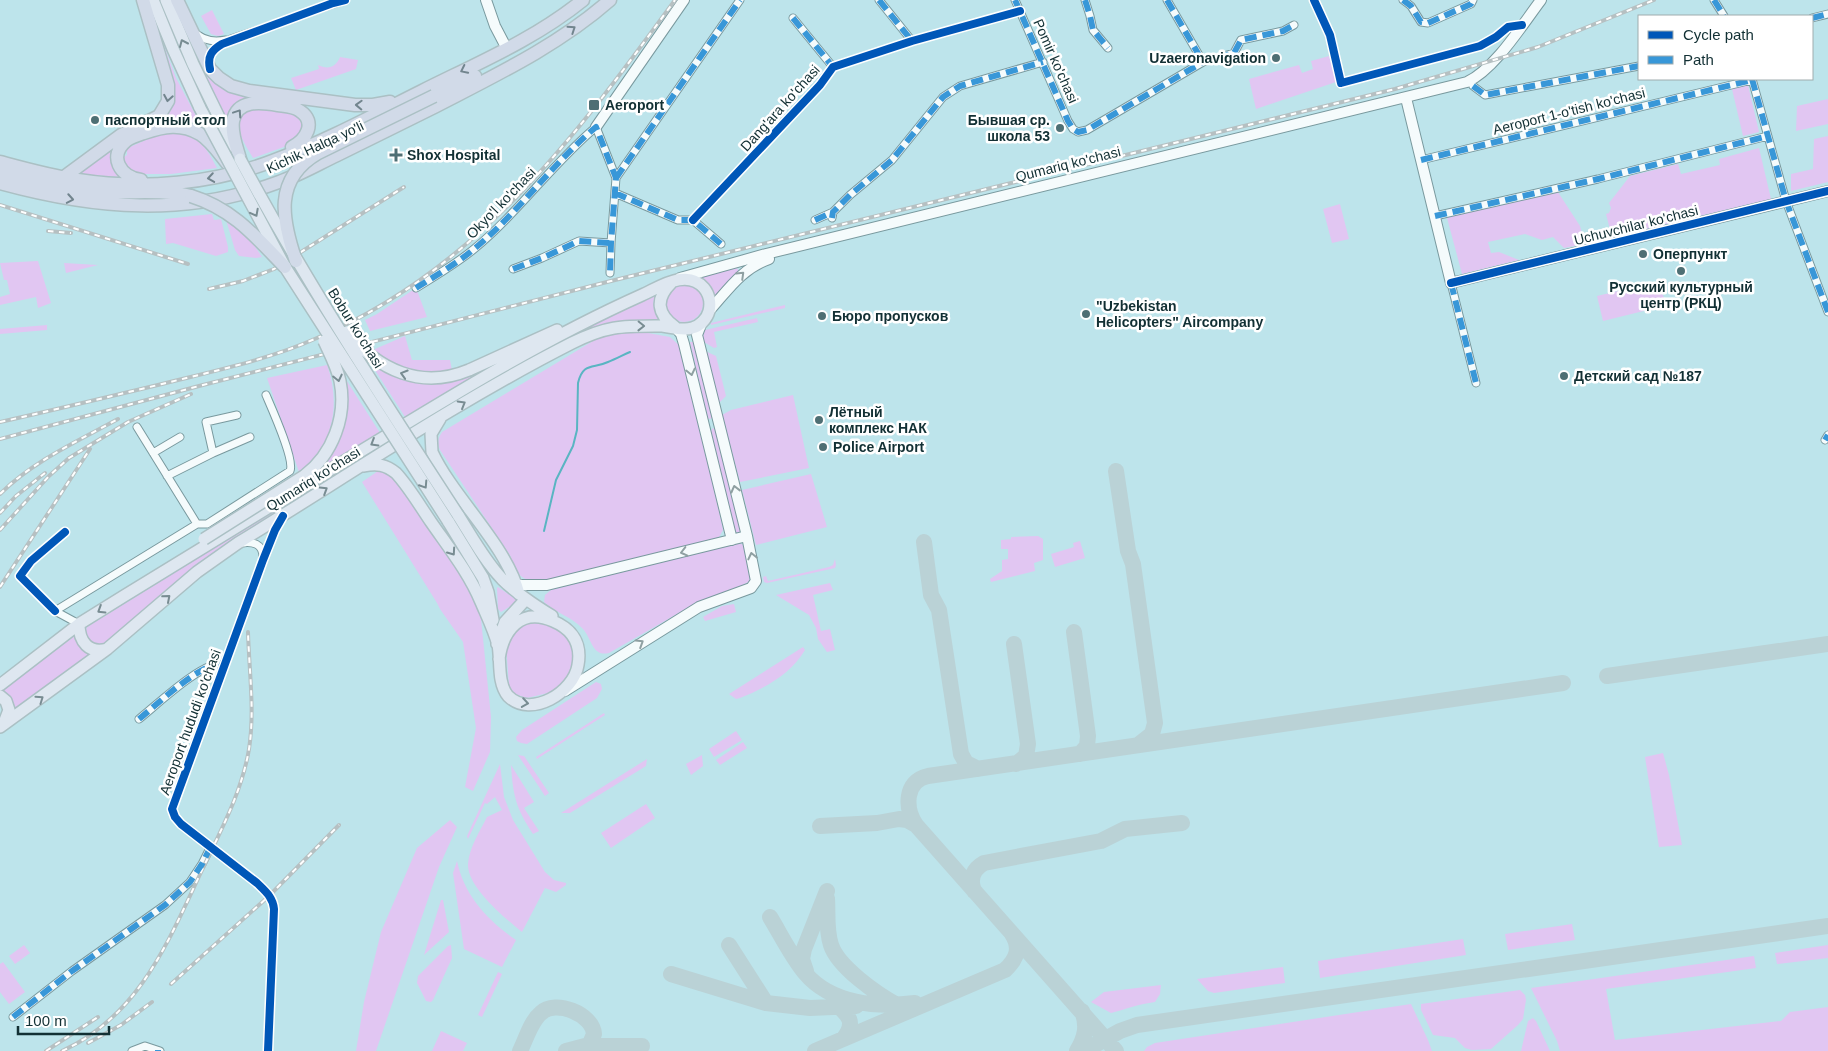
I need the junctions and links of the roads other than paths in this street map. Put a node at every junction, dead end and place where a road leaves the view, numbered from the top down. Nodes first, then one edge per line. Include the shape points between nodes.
1 (143, 0) edge
2 (153, 0) edge
3 (166, 0) edge
4 (177, 0) edge
5 (345, 0) edge
6 (486, 0) edge
7 (583, 0) edge
8 (610, 0) edge
9 (684, 0) edge
10 (740, 0) edge
11 (879, 0) edge
12 (1015, 0) edge
13 (1084, 0) edge
14 (1167, 0) edge
15 (1314, 0) edge
16 (1403, 0) edge
17 (1473, 0) edge
18 (1541, 0) edge
19 (1548, 0) edge
20 (1714, 0) edge
21 (1020, 11) junction
22 (1828, 14) edge
23 (1723, 15) edge
24 (793, 18) dead end
25 (1813, 18) edge
26 (1294, 25) dead end
27 (1522, 25) junction
28 (191, 29) junction
29 (231, 40) junction
30 (912, 41) junction
31 (1108, 48) dead end
32 (512, 57) junction
33 (1043, 62) junction
34 (1203, 62) junction
35 (1638, 66) edge
36 (833, 67) junction
37 (210, 69) junction
38 (1748, 80) edge
39 (1752, 80) edge
40 (1470, 84) junction
41 (407, 98) junction
42 (1407, 100) junction
43 (596, 127) junction
44 (1768, 136) junction
45 (1421, 160) junction
46 (0, 162) edge
47 (237, 165) junction
48 (0, 174) edge
49 (64, 178) junction
50 (616, 178) junction
51 (178, 182) junction
52 (0, 183) edge
53 (1828, 191) edge
54 (615, 193) junction
55 (1786, 202) junction
56 (1434, 216) junction
57 (693, 220) junction
58 (815, 220) dead end
59 (611, 243) junction
60 (722, 244) dead end
61 (296, 260) junction
62 (285, 267) junction
63 (513, 269) dead end
64 (610, 274) dead end
65 (676, 279) junction
66 (1451, 283) junction
67 (416, 288) dead end
68 (317, 295) junction
69 (305, 301) junction
70 (621, 304) junction
71 (709, 311) junction
72 (1828, 312) edge
73 (702, 322) junction
74 (675, 327) junction
75 (1476, 382) dead end
76 (266, 395) dead end
77 (444, 414) junction
78 (237, 415) dead end
79 (718, 421) junction
80 (704, 425) junction
81 (137, 427) dead end
82 (180, 437) dead end
83 (250, 438) dead end
84 (153, 453) junction
85 (214, 453) junction
86 (434, 458) junction
87 (359, 468) junction
88 (167, 476) junction
89 (402, 479) junction
90 (283, 516) junction
91 (453, 518) junction
92 (197, 524) junction
93 (65, 532) dead end
94 (747, 536) junction
95 (732, 540) junction
96 (238, 544) junction
97 (263, 560) junction
98 (547, 585) junction
99 (517, 591) junction
100 (124, 596) junction
101 (59, 613) junction
102 (79, 624) junction
103 (572, 633) junction
104 (498, 644) junction
105 (107, 649) junction
106 (500, 660) junction
107 (226, 662) junction
108 (0, 684) edge
109 (558, 695) junction
110 (0, 696) edge
111 (139, 719) dead end
112 (1, 726) edge
113 (210, 848) junction
114 (13, 1017) dead end
115 (132, 1051) edge
116 (159, 1051) edge
117 (268, 1051) edge

1 -> 49 highway via 168,85 167,104 156,118 125,133
2 - 47 main road, Bobur ko'chasi, bridge via 200,108
47 -> 3 main road, Bobur ko'chasi
4 - 28 highway
5 - 29 street
6 - 32 main road via 495,26
7 - 32 highway, Kichik Halqa yo'li via 544,28
32 -> 8 highway, Kichik Halqa yo'li via 543,48
9 - 43 main road
10 - 50 street
11 - 30 street
12 - 21 street, Pomir ko'chasi
13 - 31 street via 1093,30
14 - 34 street
15 - 27 street via 1330,35 1342,83 1473,48 1488,42 1508,27
16 - 17 street via 1421,22 1428,23 1471,4
18 - 27 main road
19 - 40 main road via 1491,73 1481,82
20 - 23 street
21 - 30 street, Dang'ara ko'chasi
21 - 33 street, Pomir ko'chasi
22 - 25 street
24 - 36 street
26 - 34 street via 1283,31 1241,40 1234,53
27 - 40 main road
28 - 29 street via 210,41
28 - 37 highway
29 - 37 street via 210,54
30 - 36 street, Dang'ara ko'chasi
32 -> 41 highway, Kichik Halqa yo'li
52 -> 32 highway, Kichik Halqa yo'li via 67,199 121,206 176,205 230,196 292,177
32 - 61 highway, bridge via 318,153 300,167 288,186 284,207 288,236
33 - 34 street, Pomir ko'chasi via 1068,121 1075,131 1084,132
33 - 58 street via 960,86 943,97 892,160 850,195 832,215
35 - 40 street, Aeroport 1-o'tish ko'chasi via 1485,95
36 - 57 street, Dang'ara ko'chasi via 820,85
41 -> 37 highway via 360,106 249,92 228,84
38 - 45 street, Aeroport 1-o'tish ko'chasi
39 - 44 street
40 - 42 main road, Qumariq ko'chasi
41 - 47 highway, Kichik Halqa yo'li via 284,156
42 - 45 main road
42 - 65 main road, Qumariq ko'chasi via 766,254
71 -> 42 main road, Qumariq ko'chasi via 742,273 768,259
43 - 50 street
43 - 67 street, Okyo'l ko'chasi via 473,250
44 - 55 street
44 - 56 street
45 - 56 main road
46 - 49 highway, Kichik Halqa yo'li
47 -> 47 highway via 234,117 243,106 259,102 294,108 307,118 308,133 300,142
47 -> 51 highway, Kichik Halqa yo'li via 214,177
47 - 51 highway via 204,136 180,126 159,128 131,138 120,148 118,161 126,175 138,180
47 - 61 main road, Bobur ko'chasi, bridge
47 -> 62 main road, Bobur ko'chasi, bridge
48 - 62 highway, bridge via 80,189 170,192 198,198 220,207 238,220
49 - 51 highway, Kichik Halqa yo'li via 130,184
50 - 54 street
53 - 55 main road, Uchuvchilar ko'chasi
54 - 57 street via 678,220
54 - 59 street
55 - 66 main road, Uchuvchilar ko'chasi
55 - 72 street
56 - 66 main road
57 - 60 street
59 - 63 street via 579,241
59 - 64 street
61 - 68 main road, Bobur ko'chasi, bridge
62 - 69 main road, Bobur ko'chasi, bridge
65 - 70 main road, Qumariq ko'chasi
65 - 71 main road via 689,279 702,285 709,298
65 - 74 main road via 660,301 663,315
66 - 75 street
70 -> 68 main road, bridge via 568,324 465,372 443,378 422,378 393,370 371,356 349,335
68 - 91 main road, Bobur ko'chasi, bridge
69 -> 91 main road, Bobur ko'chasi, bridge
69 -> 100 main road, bridge via 340,381 341,411 334,437 320,460 304,476 204,539
70 -> 100 main road, Qumariq ko'chasi via 431,408
71 - 73 main road, Qumariq ko'chasi
73 - 74 main road, Qumariq ko'chasi via 691,328
73 - 79 main road via 697,335
77 -> 74 main road, Qumariq ko'chasi via 525,367 597,331 620,326
74 -> 80 main road via 684,344
76 - 92 street via 284,439 291,469 214,520
77 - 86 main road via 432,434 430,446
77 - 87 main road, Qumariq ko'chasi
78 - 85 street via 206,422
79 - 80 main road
94 -> 79 main road
80 - 95 main road
81 - 84 street
82 - 84 street
83 - 85 street
84 - 88 street
85 - 88 street
86 - 89 main road via 423,455 412,458 401,471
86 - 99 main road via 500,555
87 - 89 main road via 382,465
90 -> 87 main road, Qumariq ko'chasi
88 - 92 street
89 -> 104 main road via 467,574
90 - 96 main road, Qumariq ko'chasi
90 - 97 street, Aeroport hududi ko'chasi
91 - 99 main road, Bobur ko'chasi via 489,563
91 - 104 main road, Bobur ko'chasi via 485,583
92 - 101 street via 67,604
93 - 101 street via 31,561 20,576
94 - 95 main road
109 -> 94 main road via 699,607 753,587 757,578
95 -> 98 main road
96 - 97 street via 252,542 259,545
105 -> 96 main road, Qumariq ko'chasi via 197,572
97 - 107 street, Aeroport hududi ko'chasi
98 - 99 main road
98 - 99 main road
99 - 103 main road, Bobur ko'chasi
99 - 104 main road via 500,631
100 -> 102 main road, Qumariq ko'chasi
101 - 102 street
102 - 105 main road via 82,640 88,648 97,651
102 - 108 main road, Qumariq ko'chasi
103 - 106 main road via 545,618 524,618 506,637
103 - 109 main road via 578,648 578,669 570,684
104 - 106 main road
112 -> 105 main road, Qumariq ko'chasi
106 -> 109 main road via 503,687 513,700 534,704
107 - 111 street via 202,669
107 - 113 street, Aeroport hududi ko'chasi via 172,809 177,819
110 - 112 main road via 9,710
113 - 114 street via 190,882 165,905
113 - 117 street, Aeroport hududi ko'chasi via 257,883 273,901
115 - 116 street via 145,1046

